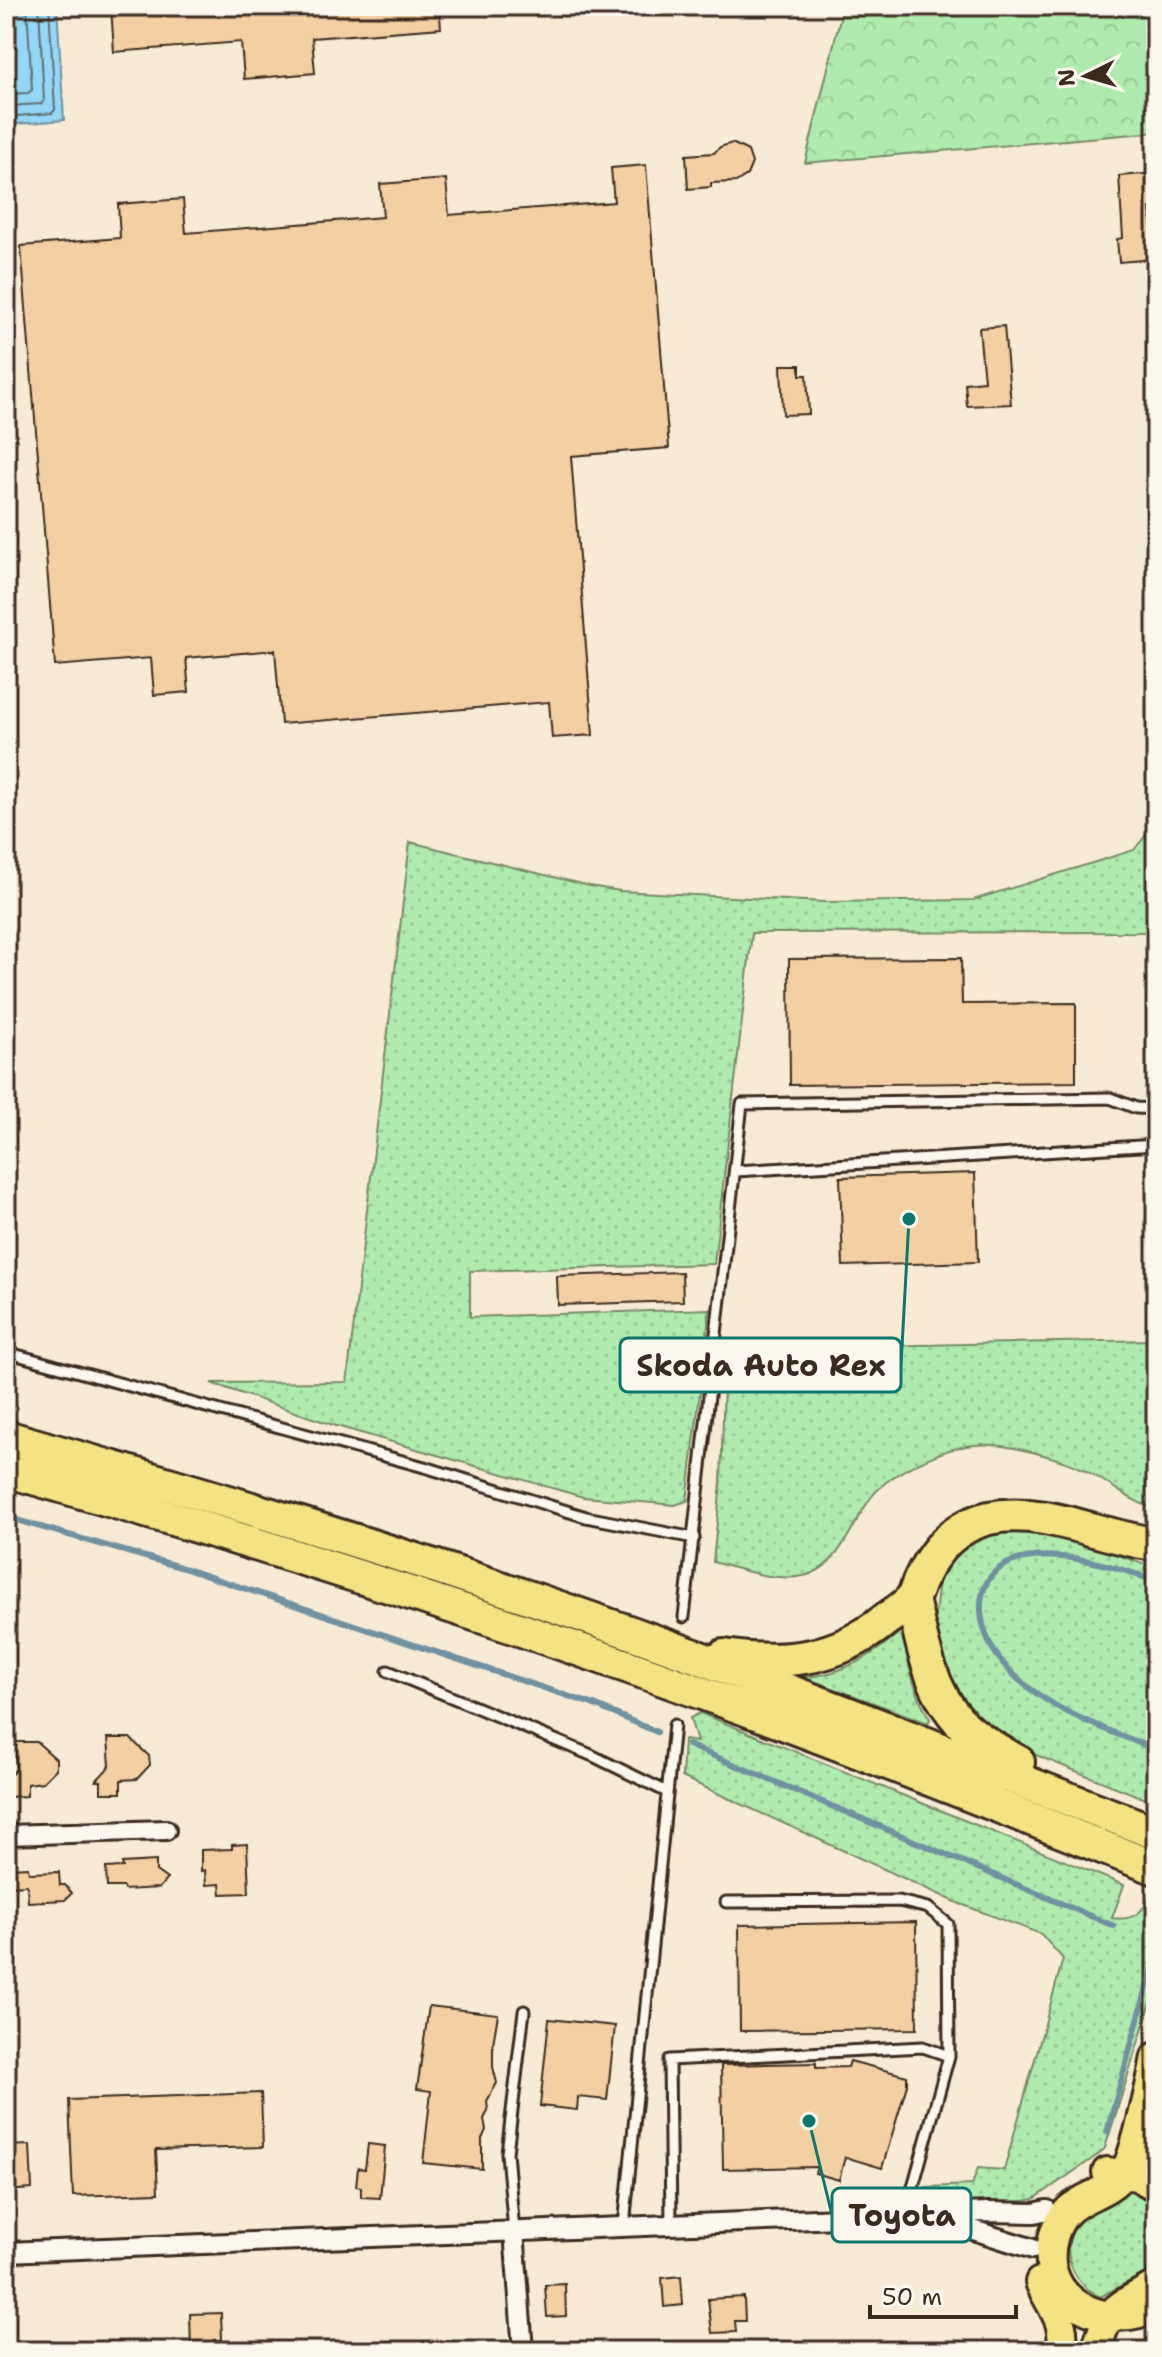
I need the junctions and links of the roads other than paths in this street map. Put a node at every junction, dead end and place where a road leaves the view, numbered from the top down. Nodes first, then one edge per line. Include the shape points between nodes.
1 (1156, 1109) edge
2 (1156, 1145) edge
3 (736, 1171) junction
4 (6, 1352) edge
5 (6, 1437) edge
6 (6, 1470) edge
7 (694, 1538) junction
8 (1149, 1547) edge
9 (912, 1599) junction
10 (684, 1617) dead end
11 (674, 1648) junction
12 (388, 1671) dead end
13 (674, 1725) dead end
14 (667, 1792) junction
15 (1089, 1806) junction
16 (166, 1830) dead end
17 (1151, 1831) edge
18 (6, 1835) edge
19 (1145, 1864) edge
20 (726, 1902) dead end
21 (524, 2011) dead end
22 (1156, 2034) edge
23 (949, 2056) junction
24 (1156, 2057) edge
25 (1156, 2136) edge
26 (1114, 2172) junction
27 (1154, 2184) edge
28 (1047, 2210) junction
29 (905, 2216) junction
30 (928, 2216) junction
31 (671, 2224) junction
32 (624, 2226) junction
33 (514, 2231) junction
34 (6, 2252) edge
35 (1042, 2254) junction
36 (1156, 2285) edge
37 (1156, 2306) edge
38 (1081, 2307) junction
39 (1119, 2317) junction
40 (523, 2351) edge
41 (1061, 2351) edge
42 (1075, 2351) edge
43 (1096, 2351) edge
44 (1110, 2351) edge

1 - 3 lane via 1110,1098 742,1104
2 - 3 lane
3 - 7 lane
4 - 7 lane via 586,1517
5 - 11 highway via 321,1531
6 - 19 highway via 315,1561 550,1640 966,1792
7 - 10 lane
8 - 9 highway via 1044,1518 987,1518 960,1529 937,1549
9 - 11 highway via 860,1639 818,1655 752,1660
9 - 15 highway via 932,1678 952,1711 974,1735
11 - 15 highway
12 - 14 lane
13 - 14 lane
14 - 32 lane
15 - 17 highway
16 - 18 street
20 - 23 lane via 899,1901 928,1908 948,1924
21 - 33 lane via 507,2153
22 - 26 main road
23 - 29 lane
23 - 31 lane via 923,2047 669,2060
24 - 26 main road via 1137,2133
25 - 27 main road via 1151,2159
26 - 27 main road
26 - 28 main road via 1074,2183
26 - 35 main road via 1117,2180 1070,2208
28 - 30 street
28 - 35 main road via 1037,2230
29 - 30 street
29 - 31 street
30 - 35 street
31 - 32 street
32 - 33 street
33 - 34 street
33 - 40 street
35 - 38 main road via 1060,2286
35 - 41 main road via 1034,2266 1062,2324
36 - 39 main road via 1122,2303
37 - 39 main road
38 - 39 main road
38 - 42 main road
39 - 43 main road
39 - 44 main road

